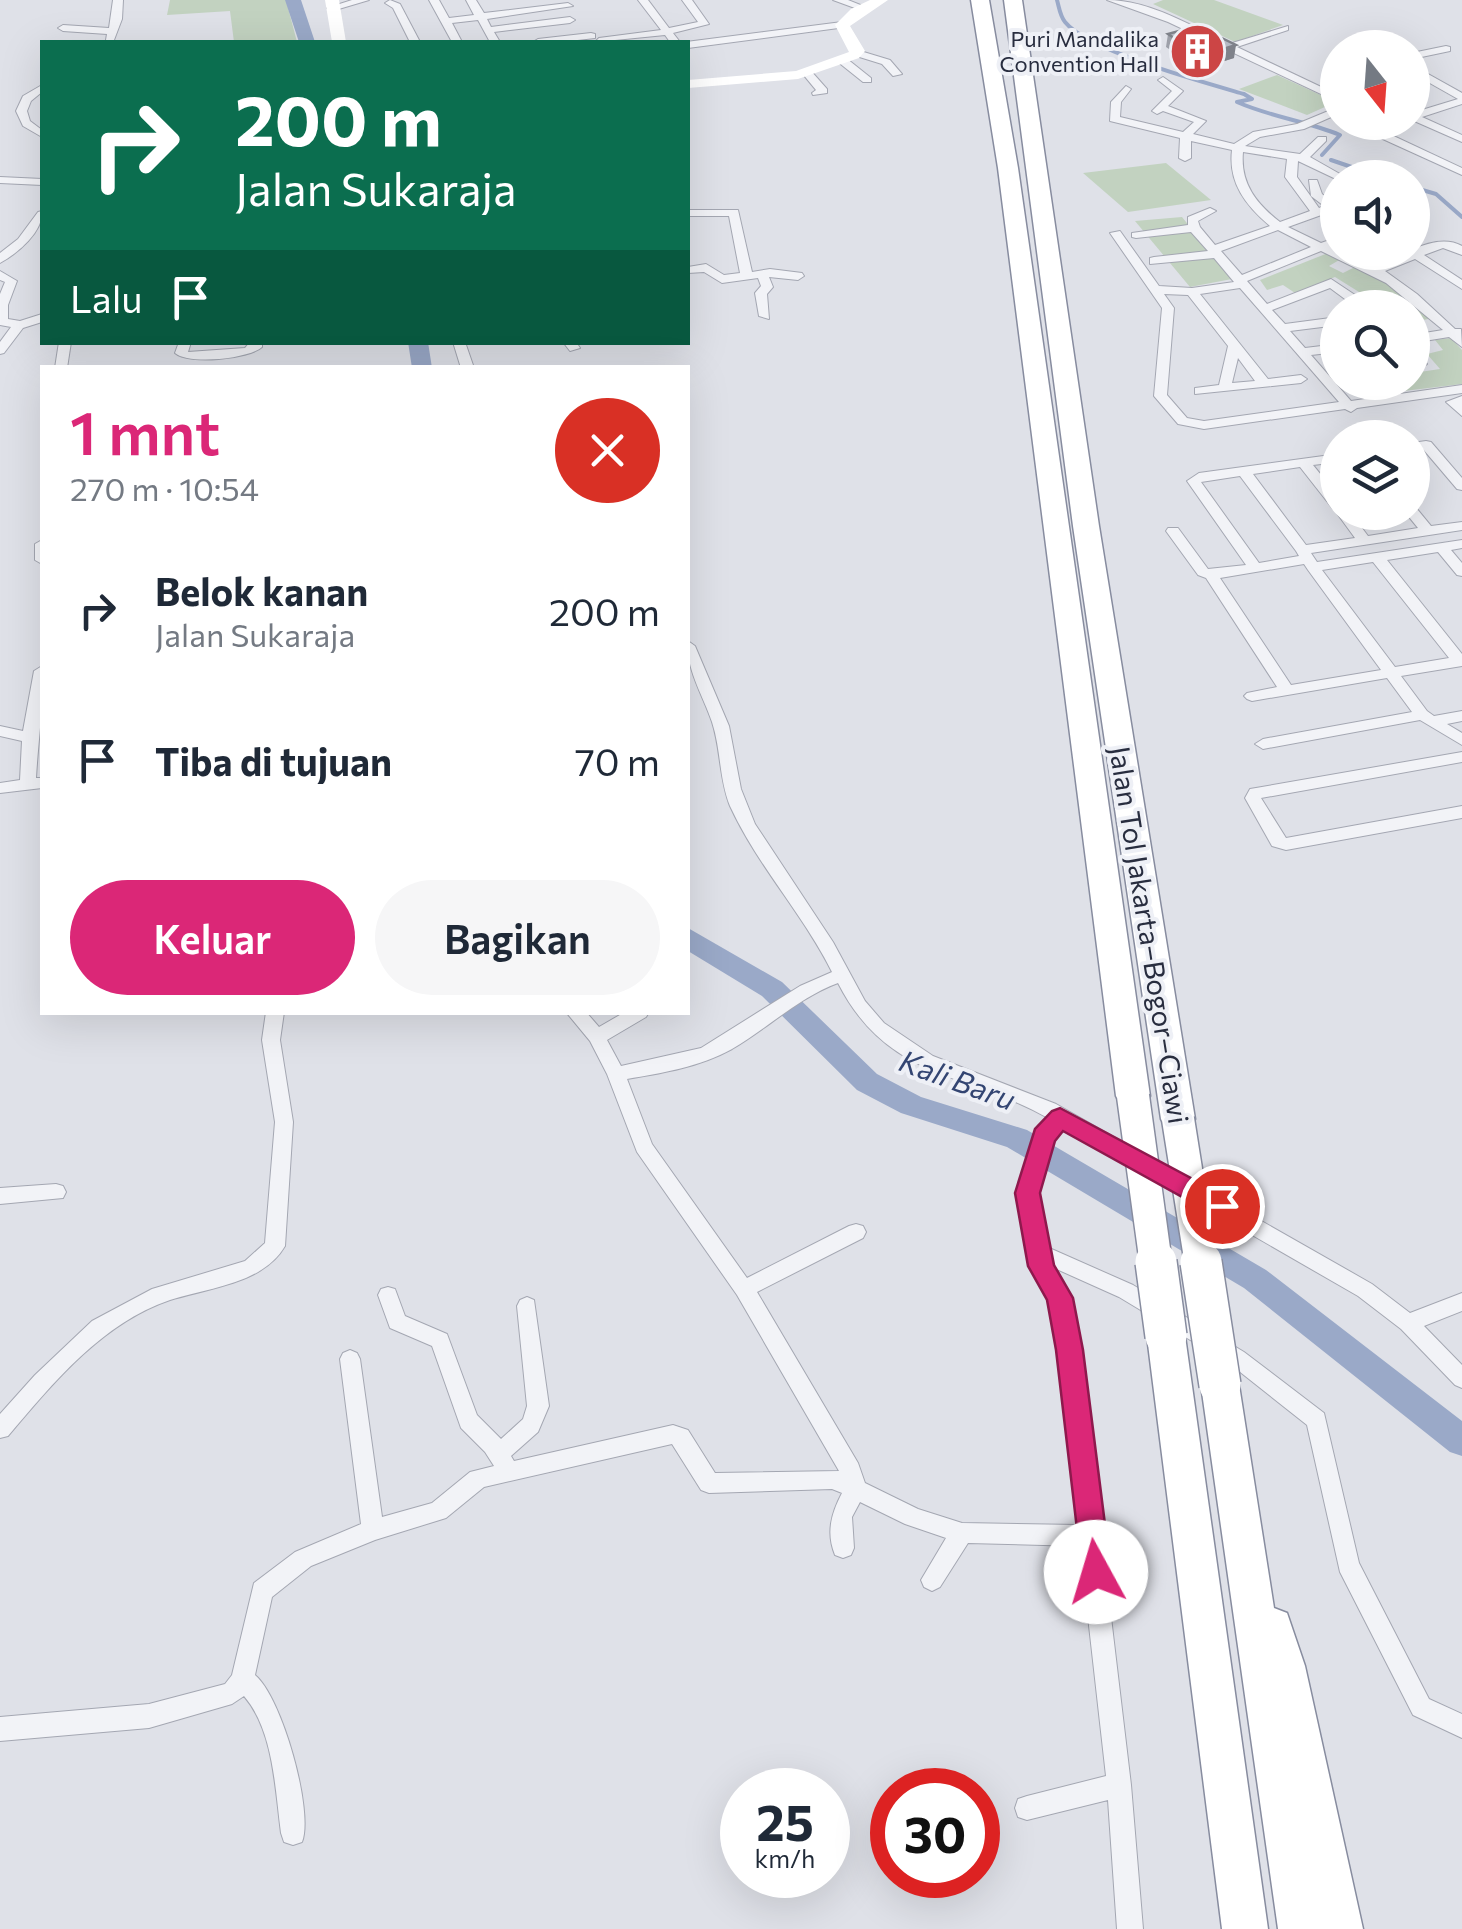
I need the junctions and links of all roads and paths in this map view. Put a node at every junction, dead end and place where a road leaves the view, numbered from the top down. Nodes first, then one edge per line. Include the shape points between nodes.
1 (118, 0) edge
2 (364, 0) edge
3 (434, 0) edge
4 (482, 0) edge
5 (643, 0) edge
6 (687, 0) edge
7 (838, 0) edge
8 (881, 0) edge
9 (980, 0) edge
10 (1013, 0) edge
11 (1112, 0) edge
12 (471, 1) edge
13 (390, 3) dead end
14 (332, 4) edge
15 (568, 6) dead end
16 (863, 8) junction
17 (480, 16) junction
18 (570, 20) dead end
19 (446, 21) junction
20 (842, 25) junction
21 (64, 28) dead end
22 (1284, 28) dead end
23 (487, 30) junction
24 (670, 35) edge
25 (111, 37) edge
26 (595, 38) edge
27 (339, 40) edge
28 (413, 40) edge
29 (456, 40) edge
30 (493, 40) edge
31 (566, 40) edge
32 (690, 45) edge
33 (1226, 48) junction
34 (1446, 48) dead end
35 (1430, 52) edge
36 (857, 53) junction
37 (842, 60) junction
38 (807, 74) junction
39 (897, 74) dead end
40 (867, 80) dead end
41 (1163, 80) dead end
42 (1430, 80) edge
43 (690, 84) edge
44 (40, 89) edge
45 (1126, 89) dead end
46 (1320, 91) edge
47 (817, 94) dead end
48 (40, 98) edge
49 (1462, 99) edge
50 (23, 100) junction
51 (1160, 107) junction
52 (1430, 110) edge
53 (1320, 119) edge
54 (1430, 124) edge
55 (1142, 126) junction
56 (40, 133) edge
57 (1186, 135) junction
58 (1462, 139) edge
59 (1321, 140) edge
60 (1395, 140) edge
61 (1236, 148) junction
62 (1298, 156) junction
63 (1185, 158) dead end
64 (1458, 166) edge
65 (1320, 167) edge
66 (0, 180) edge
67 (40, 182) edge
68 (1312, 182) dead end
69 (1320, 198) edge
70 (690, 209) edge
71 (1320, 210) edge
72 (1314, 211) junction
73 (1210, 212) dead end
74 (40, 217) edge
75 (1280, 225) junction
76 (1194, 228) junction
77 (1116, 233) dead end
78 (1136, 235) dead end
79 (26, 236) junction
80 (40, 236) edge
81 (1320, 246) edge
82 (1320, 248) edge
83 (1430, 249) edge
84 (1462, 250) edge
85 (1215, 252) junction
86 (0, 259) edge
87 (1154, 262) dead end
88 (1430, 264) edge
89 (690, 270) edge
90 (1376, 271) edge
91 (762, 274) junction
92 (0, 275) edge
93 (747, 276) junction
94 (798, 276) dead end
95 (1242, 282) junction
96 (1462, 285) edge
97 (1158, 290) junction
98 (1343, 290) edge
99 (1192, 292) junction
100 (1265, 309) junction
101 (764, 316) dead end
102 (40, 319) edge
103 (1320, 323) edge
104 (20, 325) junction
105 (1284, 328) junction
106 (1459, 336) edge
107 (1430, 337) edge
108 (184, 345) edge
109 (256, 345) edge
110 (1234, 346) junction
111 (0, 350) edge
112 (1320, 350) edge
113 (1304, 352) junction
114 (1320, 368) edge
115 (1301, 378) dead end
116 (1264, 383) junction
117 (1225, 388) junction
118 (1462, 388) edge
119 (1200, 391) dead end
120 (1346, 400) edge
121 (1459, 405) edge
122 (1352, 409) junction
123 (1187, 437) dead end
124 (1430, 456) edge
125 (1320, 461) edge
126 (1304, 463) junction
127 (1244, 472) junction
128 (1320, 483) edge
129 (1462, 486) edge
130 (1054, 526) junction
131 (1086, 526) junction
132 (1462, 526) edge
133 (1356, 530) edge
134 (1173, 531) dead end
135 (1427, 531) joint
136 (1364, 540) junction
137 (1462, 544) edge
138 (1442, 548) junction
139 (1377, 557) junction
140 (1308, 559) junction
141 (1256, 568) junction
142 (1462, 572) edge
143 (1211, 575) junction
144 (690, 651) edge
145 (1461, 662) edge
146 (1390, 673) junction
147 (40, 682) edge
148 (1286, 690) junction
149 (1252, 696) dead end
150 (1462, 716) edge
151 (1427, 718) junction
152 (0, 731) edge
153 (30, 738) junction
154 (1462, 740) edge
155 (1264, 744) dead end
156 (1462, 757) edge
157 (35, 784) edge
158 (0, 788) edge
159 (1462, 812) edge
160 (842, 976) junction
161 (275, 1015) edge
162 (578, 1015) edge
163 (635, 1015) edge
164 (597, 1038) junction
165 (616, 1074) junction
166 (1060, 1117) junction
167 (56, 1192) dead end
168 (0, 1196) edge
169 (856, 1232) dead end
170 (1040, 1253) junction
171 (744, 1289) junction
172 (388, 1295) dead end
173 (1462, 1302) edge
174 (527, 1306) dead end
175 (1408, 1324) junction
176 (350, 1359) dead end
177 (1462, 1379) edge
178 (0, 1429) edge
179 (503, 1462) junction
180 (856, 1488) junction
181 (1240, 1527) junction
182 (373, 1530) junction
183 (962, 1534) junction
184 (1092, 1536) junction
185 (843, 1548) dead end
186 (932, 1580) dead end
187 (242, 1680) junction
188 (1462, 1726) edge
189 (0, 1729) edge
190 (1119, 1786) junction
191 (1027, 1808) dead end
192 (293, 1833) dead end
193 (1130, 1929) edge
194 (1245, 1929) edge
195 (1302, 1929) edge
196 (1340, 1929) edge

1 - 25 street
2 - 14 street
3 - 19 street
4 - 12 street
5 - 24 street
6 - 24 street via 704,24
7 - 16 street
8 - 16 street
9 - 130 highway, Jalan Tol Jakarta–Bogor–Ciawi
10 - 131 highway, Jalan Tol Jakarta–Bogor–Ciawi
11 - 33 street
12 - 17 street
13 - 28 street
14 - 27 street
15 - 17 street
16 - 20 street
17 - 19 street
17 - 23 street
18 - 23 street
19 - 29 street
20 - 32 street
20 - 36 street
21 - 25 street
22 - 33 street
23 - 30 street
24 - 26 street
26 - 31 street
33 - 46 street
34 - 35 street
36 - 37 street
36 - 39 street via 886,62
37 - 38 street
37 - 40 street
38 - 43 street
38 - 47 street via 823,90
41 - 51 street via 1178,90
42 - 49 street
44 - 50 street
45 - 55 street via 1112,117
48 - 50 street
49 - 52 street
50 - 56 street via 23,121
51 - 55 street
51 - 57 street via 1200,119
53 - 61 street via 1257,134
54 - 58 street
55 - 57 street
57 - 61 street
57 - 63 street
59 - 62 street
60 - 64 street
61 - 62 street
61 - 75 street via 1248,200
62 - 65 street
62 - 72 street via 1291,177
66 - 67 street
68 - 69 street
70 - 93 street via 734,212
71 - 72 street
72 - 75 street
73 - 76 street via 1192,218
74 - 79 street
75 - 81 street
75 - 85 street
76 - 78 street
76 - 85 street
77 - 97 street
79 - 80 street
79 - 86 street
82 - 95 street
83 - 84 street via 1446,243
85 - 87 street
85 - 95 street
88 - 96 street
89 - 93 street via 706,268 722,279
90 - 106 street
91 - 93 street
91 - 94 street
91 - 101 street via 768,287 761,293
92 - 104 street via 10,281 1,320
95 - 99 street
95 - 100 street
97 - 99 street
97 - 122 street via 1169,317 1160,396 1182,421 1204,425
98 - 100 street via 1331,283
99 - 110 street
100 - 105 street
102 - 104 street
103 - 105 street
104 - 111 street
105 - 113 street
106 - 107 street
108 - 109 street via 186,356 248,352
110 - 116 street
110 - 117 street
112 - 113 street
113 - 114 street
115 - 116 street
116 - 117 street
117 - 119 street
118 - 122 street
120 - 122 street
121 - 122 street
122 - 123 street
124 - 129 street
125 - 126 street
126 - 127 street
126 - 128 street
127 - 140 street
127 - 141 street via 1194,481
130 - 131 highway
130 - 194 highway, Jalan Tol Jakarta–Bogor–Ciawi, bridge
131 - 181 highway, Jalan Tol Jakarta–Bogor–Ciawi, bridge
132 - 135 street
133 - 136 street
134 - 143 street
135 - 136 street
136 - 140 street
137 - 138 street
138 - 139 street
138 - 142 street
139 - 140 street
139 - 145 street
140 - 141 street
140 - 146 street
141 - 143 street
143 - 148 street
144 - 160 street via 724,736 736,801
145 - 146 street
146 - 148 street
146 - 151 street
147 - 153 street
148 - 149 street
150 - 151 street
151 - 154 street
151 - 155 street
152 - 153 street
153 - 157 street
156 - 159 street via 1253,798 1278,842 1286,844
157 - 158 street
160 - 165 street via 798,993 706,1054
160 - 166 street via 874,1024 910,1052
161 - 178 street via 271,1040 284,1122 275,1246 252,1267 158,1295 100,1328
162 - 164 street
163 - 164 street
164 - 165 street
165 - 171 street via 644,1147
166 - 170 street via 1044,1136 1028,1193
166 - 175 street via 1366,1290
167 - 168 street
169 - 171 street
170 - 184 street via 1060,1298
170 - 188 street via 1126,1290 1237,1358 1317,1420 1348,1565 1421,1707
171 - 180 street
172 - 179 street via 396,1322 440,1340 468,1421
173 - 175 street
174 - 179 street via 538,1406
175 - 177 street
176 - 182 street
179 - 180 street via 673,1434 710,1483 834,1479
179 - 182 street via 438,1511
180 - 183 street
180 - 185 street via 841,1516
181 - 195 highway, Jalan Tol Jakarta–Bogor–Ciawi
181 - 196 highway via 1284,1666
182 - 187 street via 302,1560 262,1591
183 - 184 street
183 - 186 street
184 - 190 street
187 - 189 street via 232,1693 149,1716
187 - 192 street via 258,1690 270,1717
190 - 191 street
190 - 193 street

